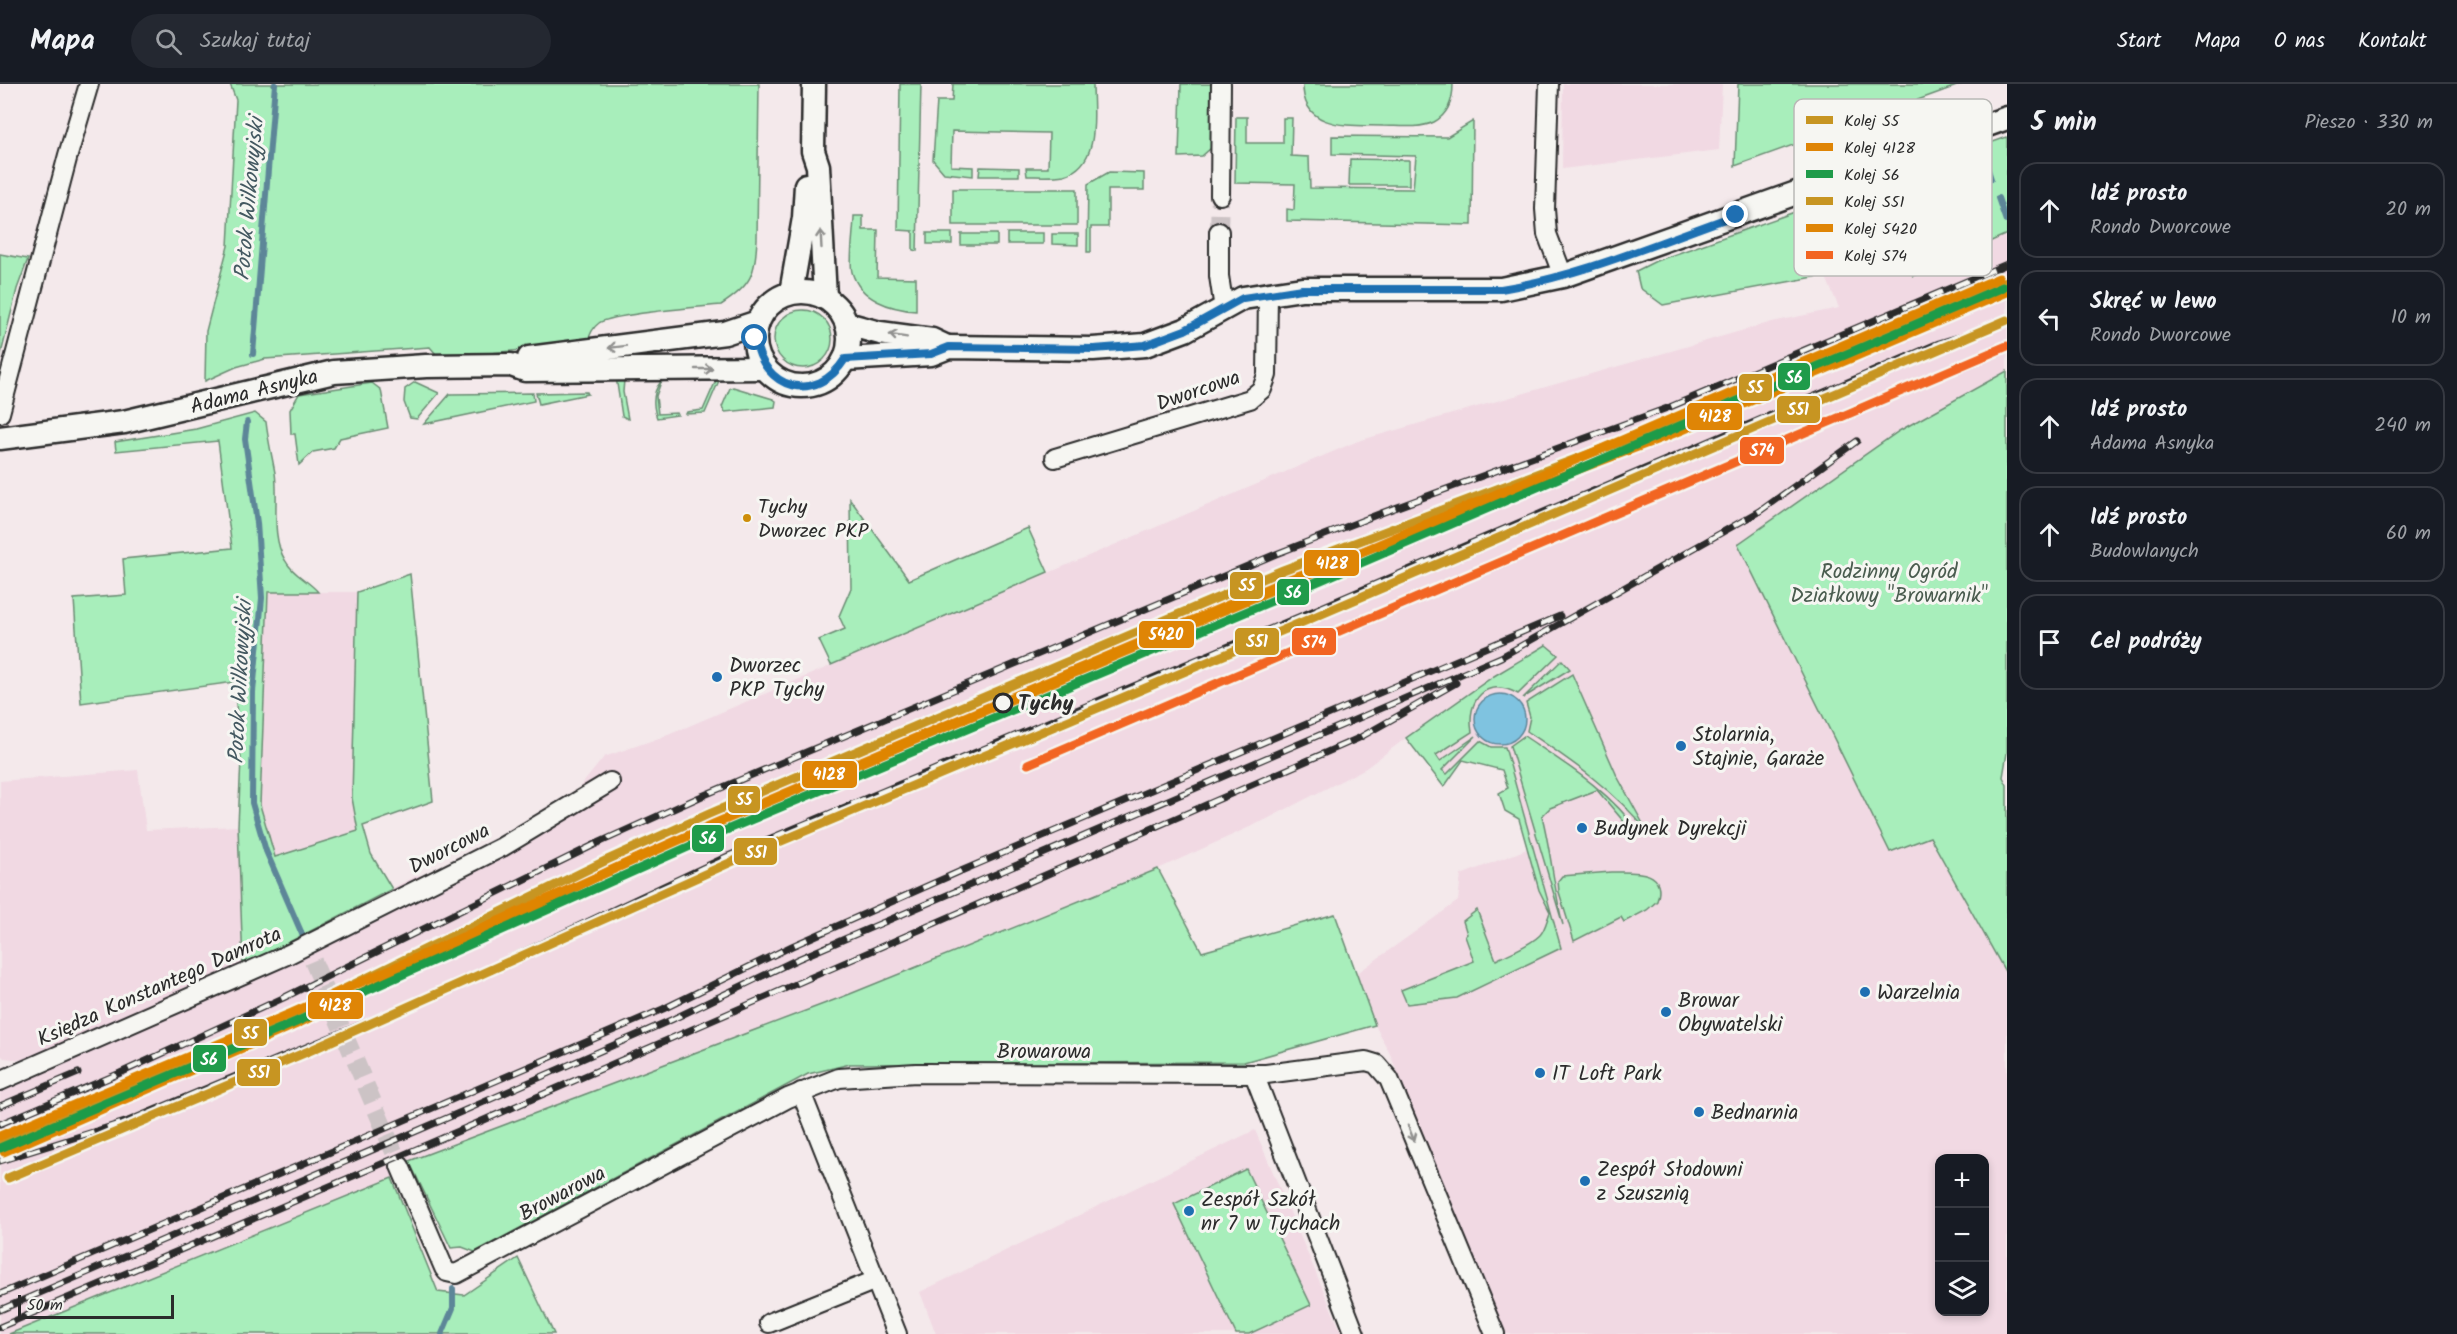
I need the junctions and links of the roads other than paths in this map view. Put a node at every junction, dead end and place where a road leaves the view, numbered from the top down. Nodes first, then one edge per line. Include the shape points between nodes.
1 (89, 84) edge
2 (814, 84) edge
3 (1221, 84) edge
4 (1549, 84) edge
5 (2007, 118) edge
6 (1992, 123) edge
7 (813, 151) junction
8 (1794, 194) edge
9 (1220, 195) tunnel mouth
10 (1219, 232) tunnel mouth
11 (1563, 276) junction
12 (791, 293) junction
13 (1268, 293) junction
14 (825, 297) junction
15 (1224, 309) junction
16 (758, 322) junction
17 (847, 324) junction
18 (949, 347) junction
19 (845, 359) junction
20 (511, 365) junction
21 (765, 368) junction
22 (0, 413) edge
23 (0, 438) edge
24 (1055, 459) dead end
25 (610, 782) dead end
26 (308, 953) joint
27 (1254, 1074) junction
28 (0, 1081) edge
29 (801, 1092) junction
30 (400, 1166) tunnel mouth
31 (876, 1280) junction
32 (770, 1323) dead end
33 (897, 1334) edge
34 (1355, 1334) edge
35 (1495, 1334) edge

1 - 22 street
2 - 7 street
3 - 9 street
4 - 11 street via 1545,209 1547,234
5 - 6 street
7 - 12 street
14 -> 7 street via 818,165
8 - 11 street
10 - 15 street
11 - 13 street via 1501,289 1302,289
12 - 14 street
12 - 16 street via 777,299
13 - 15 street via 1243,298
13 - 24 street, Dworcowa via 1267,375 1262,390 1250,399
14 - 17 street via 835,304
15 - 18 street via 1145,345 1094,349
16 -> 20 street, Adama Asnyka via 725,333 525,358
16 - 21 street via 757,354
18 -> 17 street via 932,340
17 - 19 street via 850,342
18 - 19 street via 931,354
19 - 21 street via 829,379 812,386 778,380
20 -> 21 street, Adama Asnyka via 525,370
20 - 23 street, Adama Asnyka via 334,372 153,416
25 - 26 street, Dworcowa via 502,847
26 - 28 street, Księdza Konstantego Damrota
27 - 29 street, Browarowa via 916,1073 839,1078
27 - 34 street
27 -> 35 street, Browarowa via 1366,1061 1376,1064 1389,1079
29 - 30 street, Browarowa via 456,1274 444,1269
29 - 31 street
31 - 32 street
31 - 33 street

